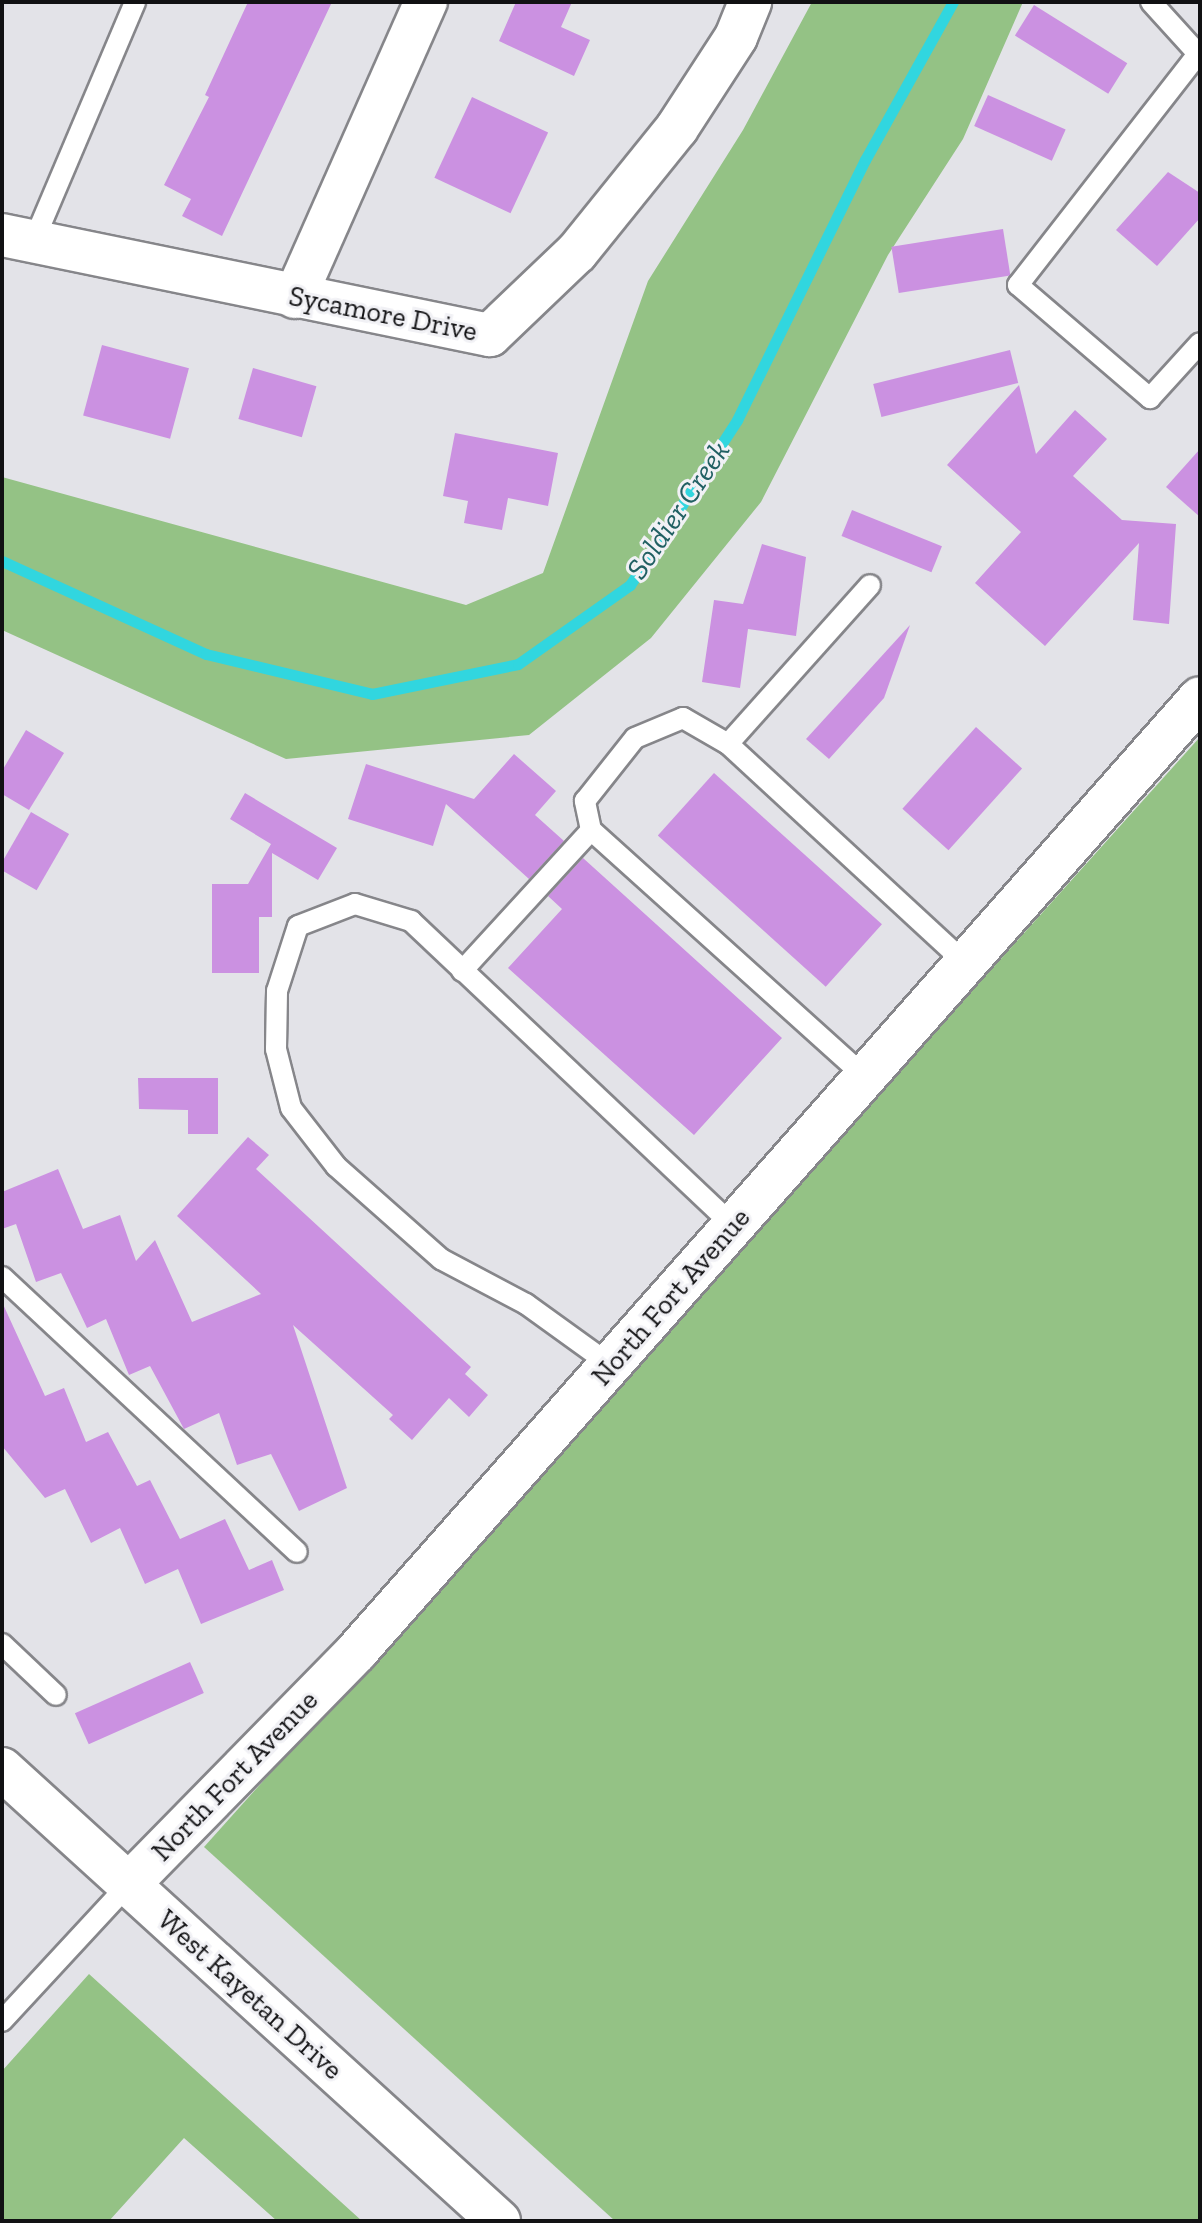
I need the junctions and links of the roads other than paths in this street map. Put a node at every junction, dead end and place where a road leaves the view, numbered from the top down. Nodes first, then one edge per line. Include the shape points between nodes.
1 (135, 2) edge
2 (426, 2) edge
3 (750, 2) edge
4 (1151, 2) edge
5 (1199, 55) edge
6 (21, 246) edge
7 (295, 297) junction
8 (1200, 343) edge
9 (870, 585) dead end
10 (1200, 698) edge
11 (728, 744) junction
12 (591, 830) junction
13 (965, 963) junction
14 (462, 971) junction
15 (864, 1076) junction
16 (732, 1225) junction
17 (2, 1277) edge
18 (612, 1366) junction
19 (297, 1552) dead end
20 (2, 1644) edge
21 (56, 1695) dead end
22 (2, 1769) edge
23 (129, 1884) junction
24 (6, 2008) edge
25 (499, 2221) edge

1 - 6 lane
2 - 7 street
3 - 7 street, Sycamore Drive via 736,37 677,128 577,252 490,335
4 - 5 lane
5 - 8 lane via 1018,285 1150,398
6 - 7 street, Sycamore Drive
9 - 11 lane
10 - 13 street, North Fort Avenue
11 - 12 lane via 683,718 635,738 585,801
11 - 13 lane
12 - 14 lane
12 - 15 lane
13 - 15 street, North Fort Avenue
14 - 16 lane
14 - 18 lane via 411,921 355,904 298,926 277,991 276,1049 291,1108 336,1166 441,1259 526,1304
15 - 16 street, North Fort Avenue
16 - 18 street, North Fort Avenue
17 - 19 lane
18 - 23 street, North Fort Avenue via 357,1651
20 - 21 lane
22 - 23 street, West Kayetan Drive
23 - 24 lane
23 - 25 street, West Kayetan Drive

